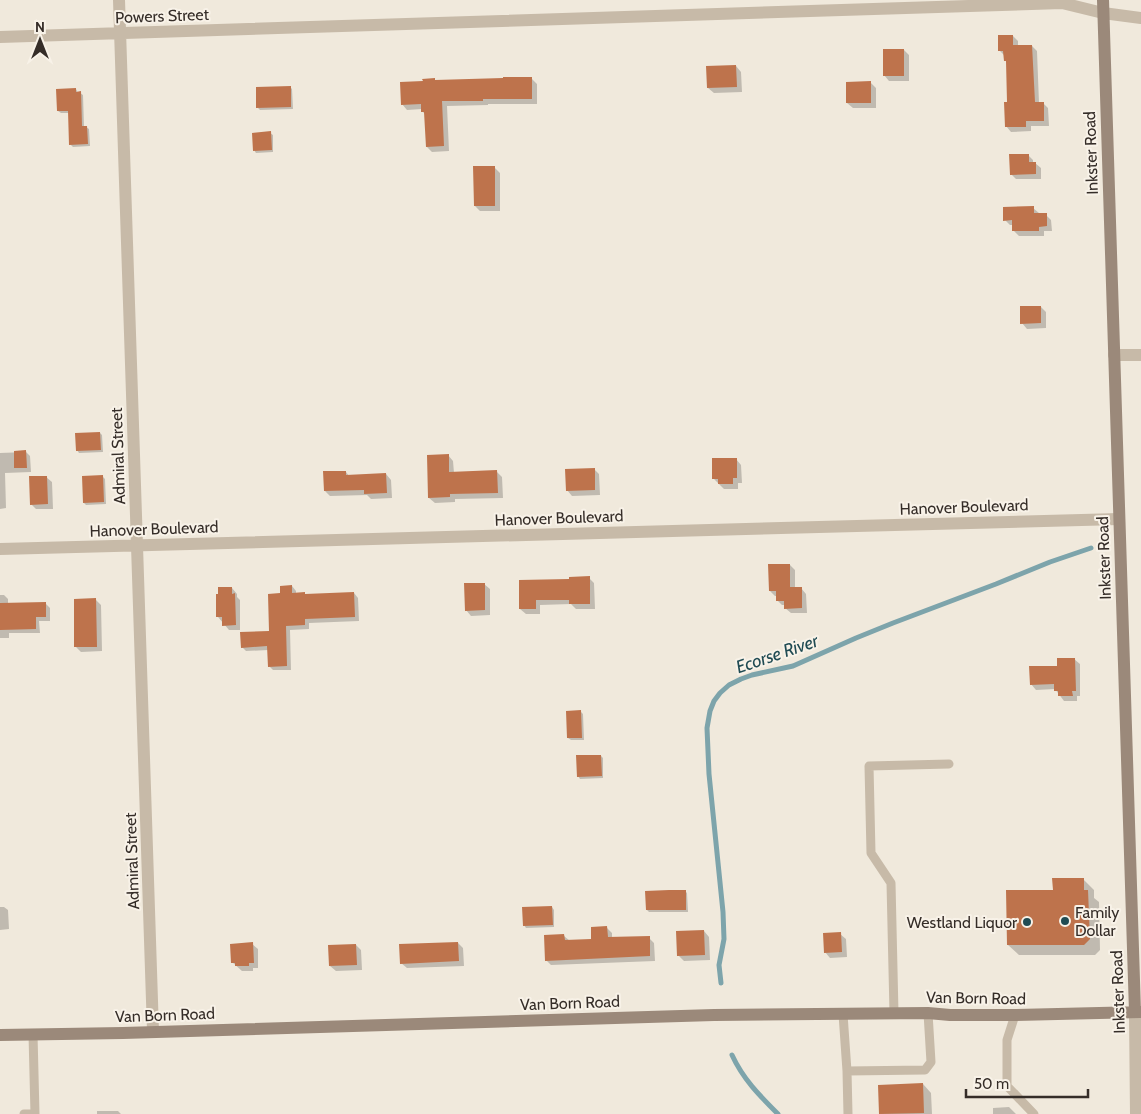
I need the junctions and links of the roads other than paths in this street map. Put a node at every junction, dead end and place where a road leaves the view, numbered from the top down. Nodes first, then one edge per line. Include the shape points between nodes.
1 (119, 0) edge
2 (1103, 0) edge
3 (1103, 13) junction
4 (1141, 18) edge
5 (120, 33) junction
6 (0, 37) edge
7 (1141, 355) edge
8 (1114, 356) junction
9 (1119, 519) junction
10 (138, 545) junction
11 (0, 549) edge
12 (949, 764) dead end
13 (1138, 1012) edge
14 (894, 1013) junction
15 (928, 1013) junction
16 (843, 1014) junction
17 (1015, 1015) junction
18 (154, 1031) junction
19 (33, 1034) junction
20 (0, 1035) edge
21 (847, 1071) junction
22 (1138, 1073) edge
23 (24, 1114) edge
24 (35, 1114) edge
25 (848, 1114) edge
26 (1034, 1114) edge
27 (1136, 1114) edge

1 - 5 street, Admiral Street
2 - 3 main road, Inkster Road
3 - 4 street, Powers Street
3 - 5 street, Powers Street via 1062,3
3 - 8 main road, Inkster Road
5 - 6 street, Powers Street
5 - 10 street, Admiral Street
7 - 8 street
8 - 9 main road, Inkster Road
9 - 10 street, Hanover Boulevard
9 - 13 main road, Inkster Road
10 - 11 street, Hanover Boulevard
10 - 18 street, Admiral Street
12 - 14 lane via 869,766 871,853 891,883
13 - 17 main road, Van Born Road
13 - 22 street, Inkster Road
14 - 15 main road, Van Born Road
14 - 16 main road, Van Born Road
15 - 17 main road, Van Born Road
15 - 21 lane via 932,1062 926,1070
16 - 18 main road, Van Born Road
16 - 21 lane
17 - 26 lane via 1007,1040 1007,1086
18 - 19 main road, Van Born Road
19 - 20 main road, Van Born Road
19 - 24 lane
21 - 25 lane
22 - 27 street, Inkster Road
23 - 24 lane

